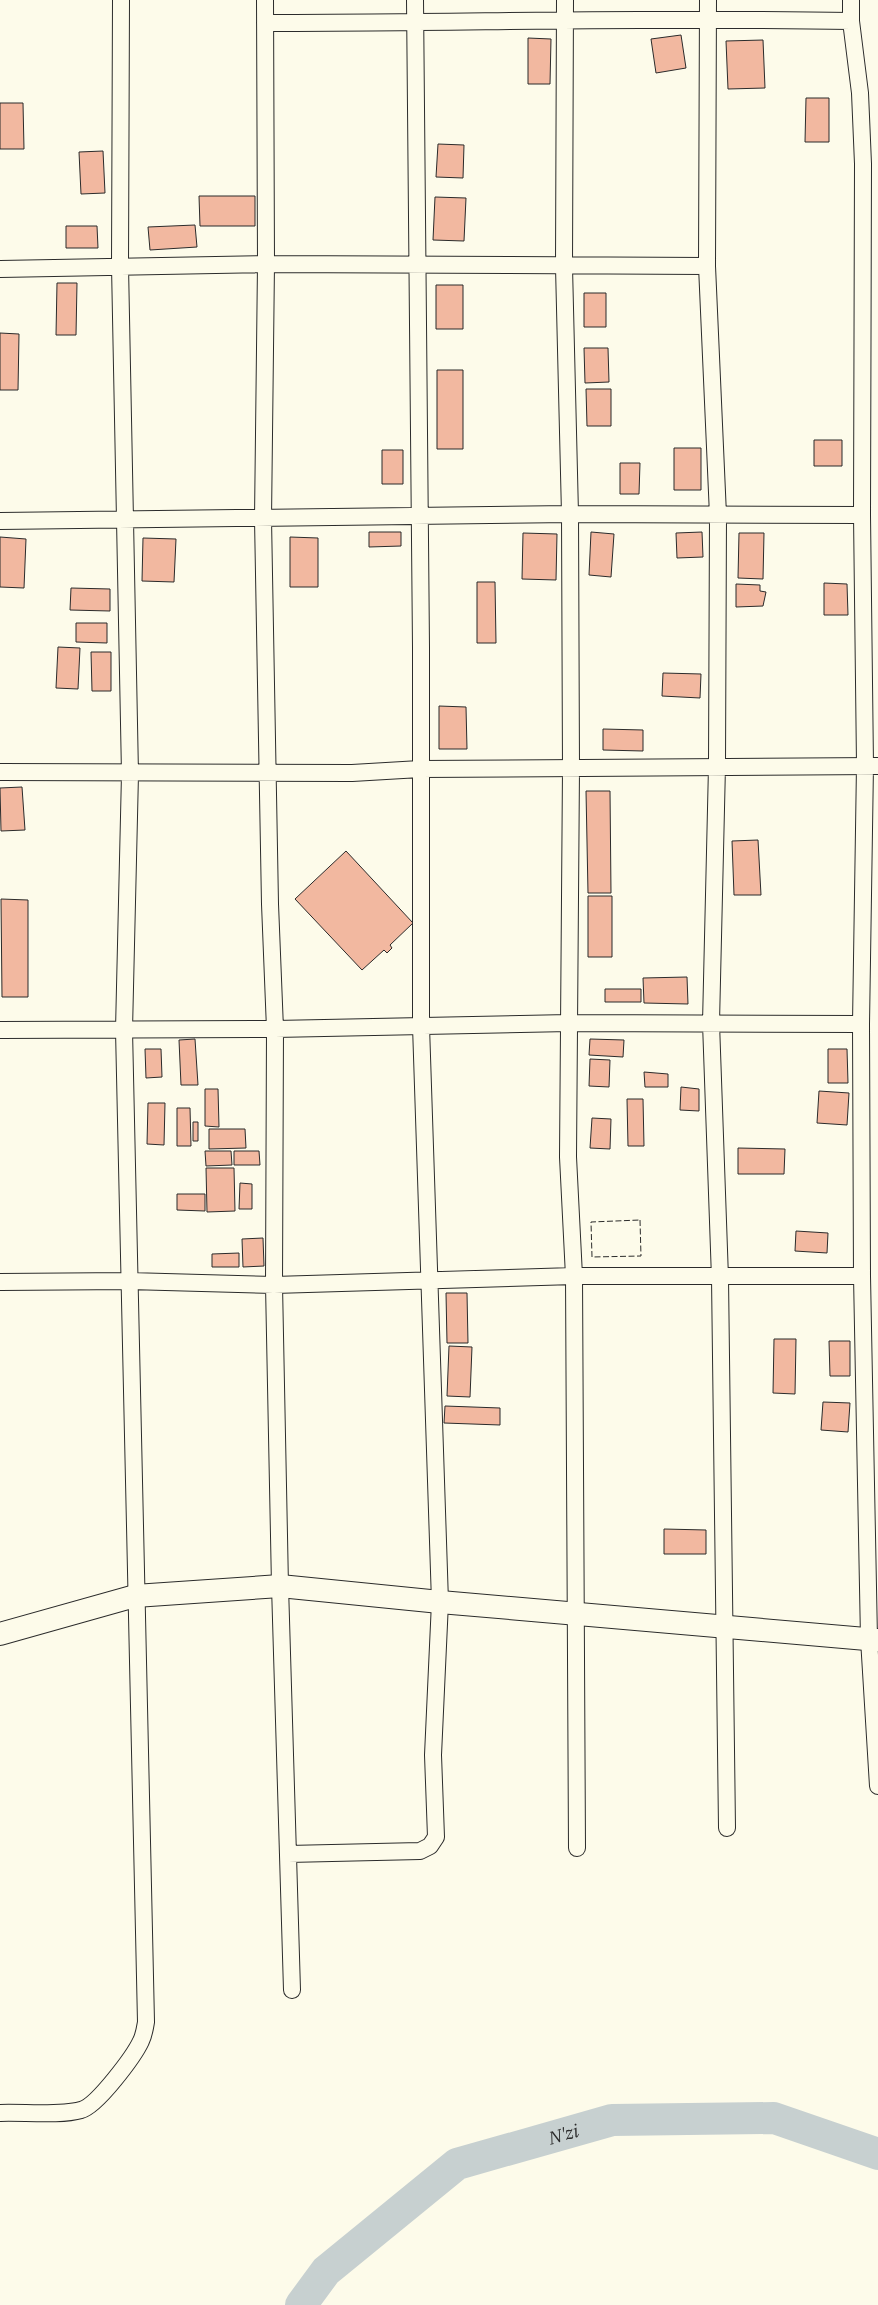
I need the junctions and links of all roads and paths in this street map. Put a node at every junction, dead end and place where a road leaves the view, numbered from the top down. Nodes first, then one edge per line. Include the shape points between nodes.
1 (121, 0) edge
2 (265, 0) edge
3 (414, 0) edge
4 (565, 0) edge
5 (708, 0) edge
6 (851, 0) edge
7 (707, 18) junction
8 (565, 20) junction
9 (851, 21) junction
10 (265, 23) junction
11 (415, 23) junction
12 (871, 164) edge
13 (266, 264) junction
14 (120, 266) junction
15 (416, 266) junction
16 (564, 266) junction
17 (707, 266) junction
18 (0, 269) edge
19 (570, 514) junction
20 (718, 515) junction
21 (862, 515) junction
22 (420, 517) junction
23 (263, 519) junction
24 (126, 520) junction
25 (0, 521) edge
26 (872, 765) edge
27 (717, 766) junction
28 (571, 768) junction
29 (420, 769) junction
30 (0, 772) edge
31 (268, 772) junction
32 (130, 774) junction
33 (569, 1023) junction
34 (711, 1023) junction
35 (861, 1024) junction
36 (422, 1026) junction
37 (275, 1029) junction
38 (0, 1030) edge
39 (124, 1030) junction
40 (574, 1276) junction
41 (862, 1276) junction
42 (720, 1278) junction
43 (428, 1280) junction
44 (129, 1281) junction
45 (0, 1282) edge
46 (274, 1285) junction
47 (280, 1586) junction
48 (135, 1596) junction
49 (440, 1602) junction
50 (577, 1615) junction
51 (726, 1628) junction
52 (0, 1634) edge
53 (874, 1640) edge
54 (878, 1786) edge
55 (727, 1828) dead end
56 (577, 1848) dead end
57 (288, 1854) junction
58 (292, 1990) dead end
59 (0, 2113) edge

1 - 14 street
2 - 10 street
3 - 11 street
4 - 8 street
5 - 7 street
6 - 9 street
7 - 8 street
7 - 9 street
7 - 17 street
8 - 11 street
8 - 16 street
9 - 12 street
10 - 11 street
10 - 13 street
11 - 15 street
12 - 21 street
13 - 14 street
13 - 15 street
13 - 23 street
14 - 18 street
14 - 24 street
15 - 16 street
15 - 22 street
16 - 17 street
16 - 19 street
17 - 20 street
19 - 20 street
19 - 22 street
19 - 28 street
20 - 21 street
20 - 27 street
21 - 26 street
22 - 23 street
22 - 29 street
23 - 24 street
23 - 31 street
24 - 25 street
24 - 32 street
26 - 27 street
26 - 35 street
27 - 28 street
27 - 34 street
28 - 29 street
28 - 33 street
29 - 31 street via 352,773
29 - 36 street
30 - 32 street
31 - 32 street
31 - 37 street
32 - 39 street
33 - 34 street
33 - 36 street
33 - 40 street via 568,1157
34 - 35 street
34 - 42 street
35 - 41 street
36 - 37 street
36 - 43 street
37 - 39 street
37 - 46 street
38 - 39 street
39 - 44 street
40 - 42 street
40 - 43 street
40 - 50 street
41 - 42 street
41 - 53 street
42 - 51 street
43 - 46 street
43 - 49 street
44 - 45 street
44 - 46 street
44 - 48 street
46 - 47 street
47 - 48 main road
47 - 49 main road
47 - 57 street
48 - 52 main road
48 - 59 street via 144,2036 119,2074 89,2106 75,2111
49 - 50 main road
49 - 57 street via 433,1747 436,1838 420,1851
50 - 51 main road
50 - 56 street
51 - 53 main road
51 - 55 street
53 - 54 street
57 - 58 street

